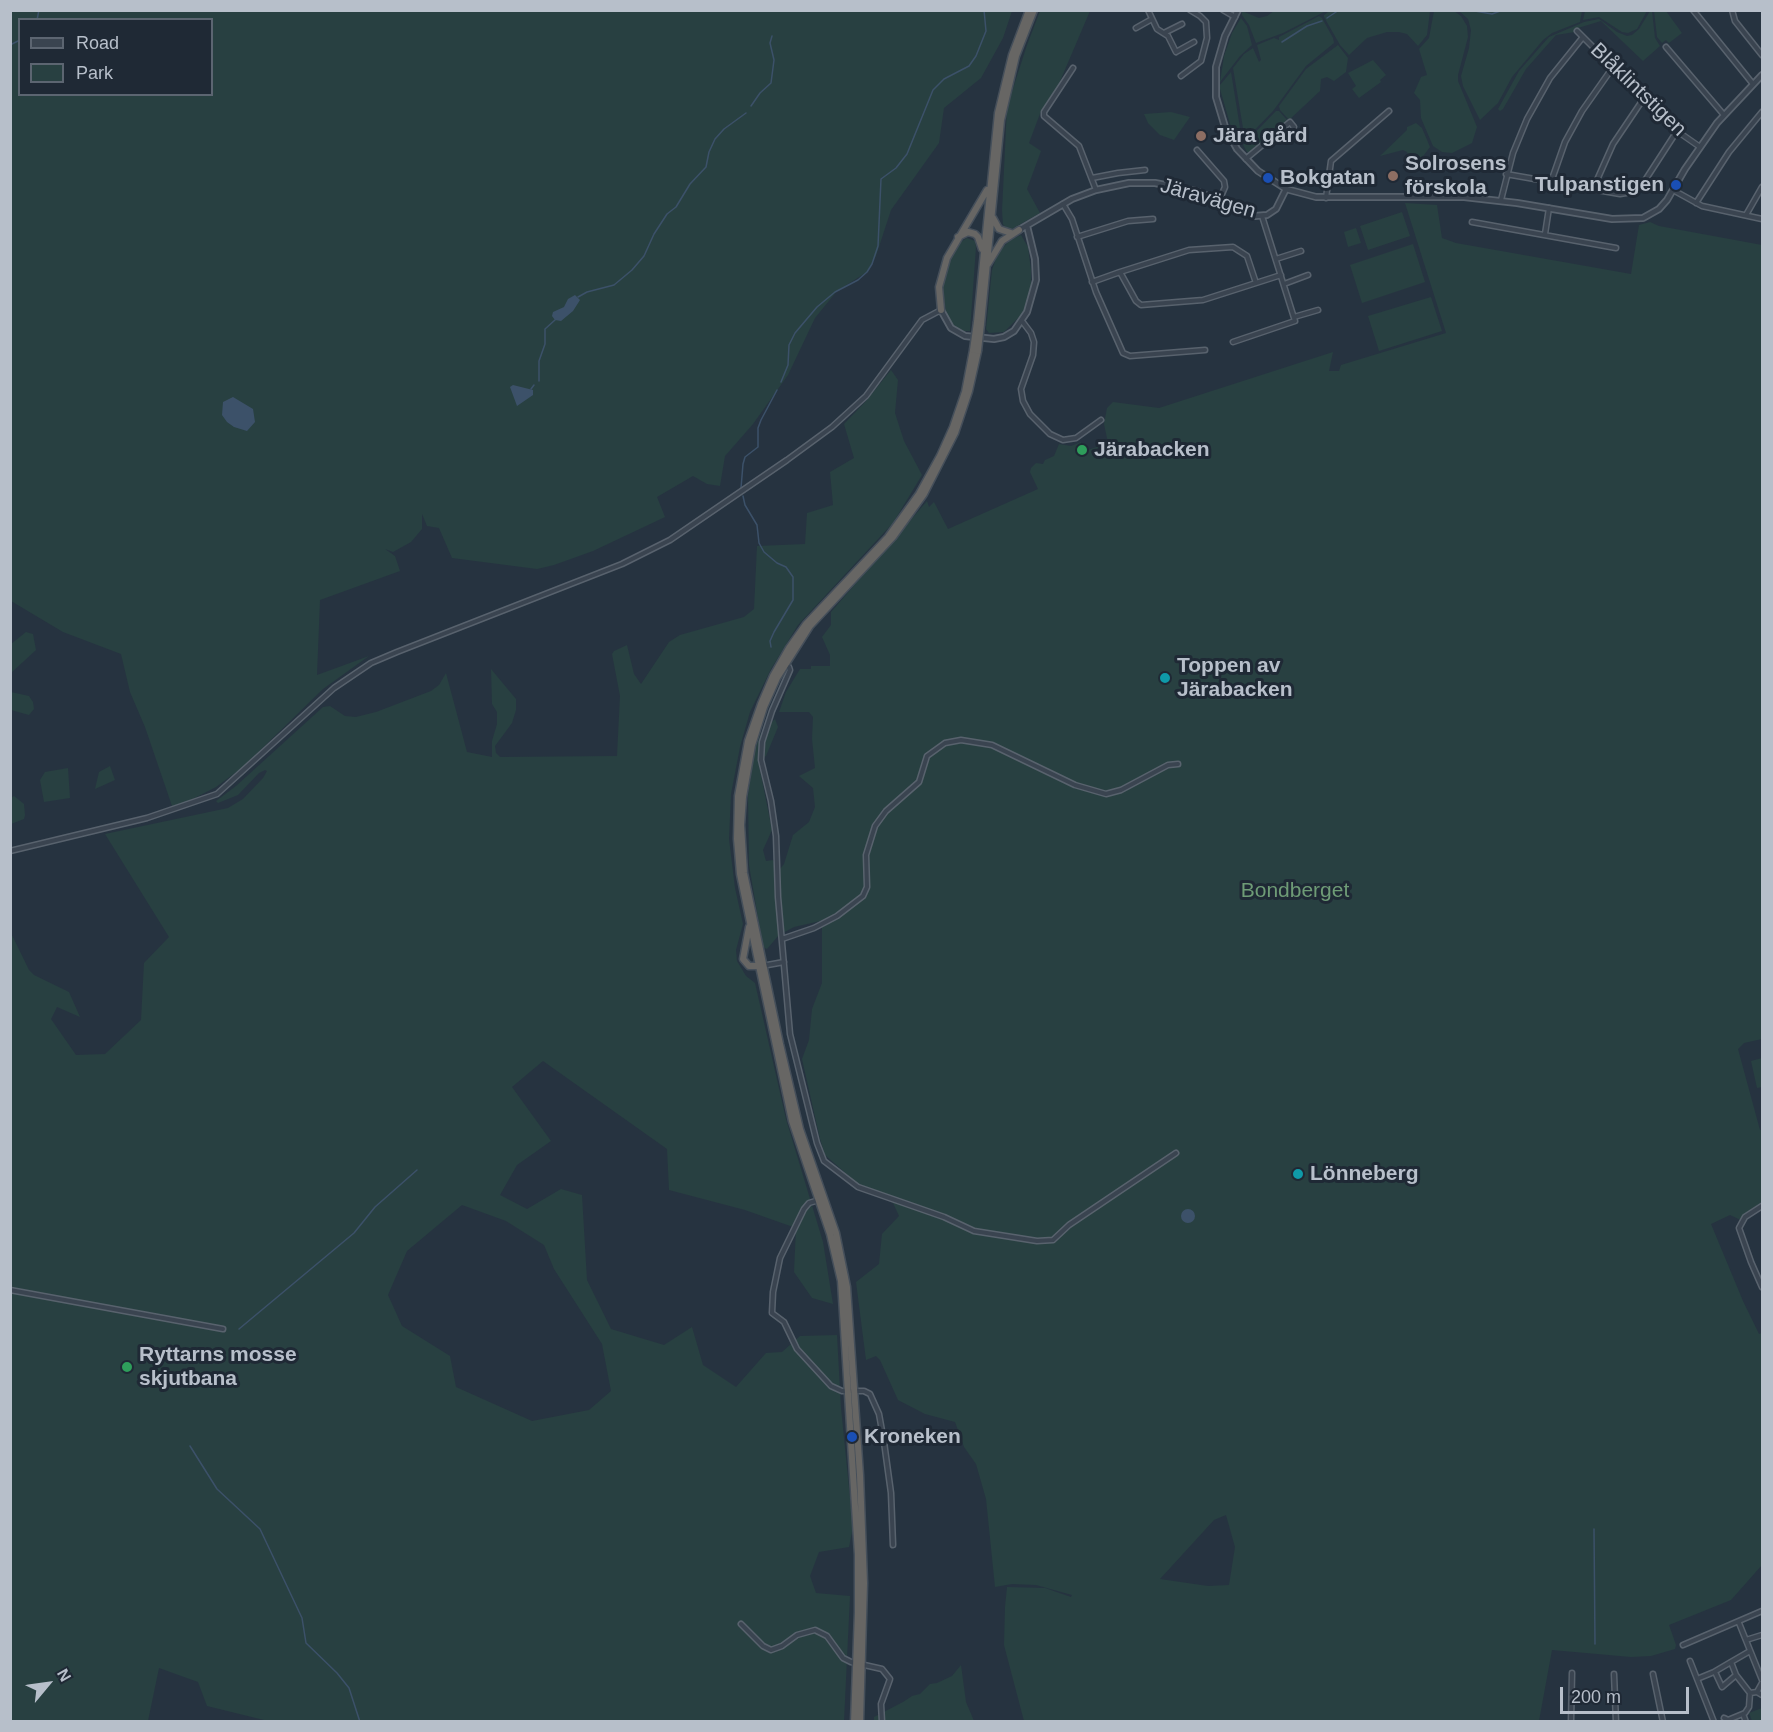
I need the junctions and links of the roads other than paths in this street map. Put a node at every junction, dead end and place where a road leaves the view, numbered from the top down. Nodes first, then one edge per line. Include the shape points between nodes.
1 (1029, 10) edge
2 (1034, 10) edge
3 (1148, 10) edge
4 (1190, 10) edge
5 (1223, 10) edge
6 (1238, 10) edge
7 (1693, 10) edge
8 (1732, 10) edge
9 (1235, 17) junction
10 (1152, 19) junction
11 (1182, 24) dead end
12 (1136, 28) dead end
13 (1577, 31) dead end
14 (1164, 34) junction
15 (1583, 37) junction
16 (1194, 42) dead end
17 (1666, 47) dead end
18 (1762, 55) edge
19 (1614, 67) junction
20 (1073, 68) dead end
21 (1762, 75) edge
22 (1181, 76) dead end
23 (1753, 84) junction
24 (1644, 98) junction
25 (1389, 111) dead end
26 (1762, 112) edge
27 (1724, 115) junction
28 (1280, 130) dead end
29 (1677, 130) junction
30 (1700, 147) junction
31 (1197, 150) dead end
32 (1245, 160) junction
33 (1145, 170) dead end
34 (1506, 174) junction
35 (1092, 178) junction
36 (1551, 182) junction
37 (990, 184) junction
38 (1762, 186) edge
39 (1096, 189) junction
40 (1286, 189) junction
41 (1593, 189) junction
42 (1673, 190) junction
43 (1326, 198) junction
44 (1501, 200) junction
45 (1219, 201) junction
46 (1696, 203) junction
47 (1063, 204) junction
48 (1549, 208) junction
49 (991, 214) junction
50 (1746, 215) junction
51 (1262, 216) junction
52 (1153, 219) dead end
53 (1762, 219) edge
54 (1472, 222) dead end
55 (1027, 226) junction
56 (1015, 231) junction
57 (1545, 234) junction
58 (958, 237) junction
59 (1077, 237) junction
60 (1616, 248) dead end
61 (1301, 251) dead end
62 (983, 252) junction
63 (1276, 259) junction
64 (987, 267) junction
65 (1120, 272) junction
66 (1281, 275) junction
67 (1308, 275) dead end
68 (1092, 282) junction
69 (1256, 283) junction
70 (1284, 284) junction
71 (940, 310) junction
72 (1317, 310) dead end
73 (1294, 317) junction
74 (1022, 321) junction
75 (979, 323) junction
76 (1233, 342) dead end
77 (976, 350) junction
78 (1205, 350) dead end
79 (1101, 420) dead end
80 (784, 664) junction
81 (1178, 764) dead end
82 (10, 851) edge
83 (750, 923) junction
84 (782, 939) junction
85 (784, 962) junction
86 (761, 966) junction
87 (1176, 1153) dead end
88 (819, 1200) junction
89 (1762, 1206) edge
90 (1762, 1287) edge
91 (10, 1290) edge
92 (223, 1329) dead end
93 (851, 1390) junction
94 (893, 1545) dead end
95 (1762, 1611) edge
96 (1739, 1623) junction
97 (741, 1624) dead end
98 (1762, 1635) edge
99 (1746, 1640) junction
100 (1683, 1645) dead end
101 (1750, 1651) junction
102 (1690, 1661) dead end
103 (1731, 1662) junction
104 (860, 1664) junction
105 (1715, 1672) junction
106 (1572, 1673) dead end
107 (1614, 1674) dead end
108 (1653, 1674) dead end
109 (1736, 1675) junction
110 (1697, 1679) junction
111 (1762, 1682) edge
112 (1757, 1692) junction
113 (1750, 1693) junction
114 (1762, 1695) edge
115 (1743, 1714) junction
116 (1724, 1718) dead end
117 (854, 1722) edge
118 (860, 1722) edge
119 (882, 1722) edge
120 (1571, 1722) edge
121 (1616, 1722) edge
122 (1663, 1722) edge
123 (1714, 1722) edge
124 (1746, 1722) edge

1 - 37 highway via 1002,92
2 - 49 highway via 1016,56 1003,108
3 - 10 street
4 - 22 street via 1206,22 1207,38 1201,61
5 - 9 street
6 - 9 street
7 - 23 street
8 - 18 street via 1735,21
9 - 32 street via 1219,52 1216,97 1225,127
10 - 12 street
10 - 14 street
11 - 14 street
13 - 15 street, Blåklintstigen
14 - 16 street via 1176,52
15 - 19 street, Blåklintstigen
15 - 34 street via 1541,92
17 - 27 street
19 - 24 street, Blåklintstigen
19 - 36 street via 1565,142
20 - 35 street via 1044,116 1079,146
21 - 23 street
23 - 27 street
24 - 29 street, Blåklintstigen
24 - 41 street via 1613,144
25 - 43 street via 1331,161
26 - 46 street via 1729,152
27 - 30 street
28 - 32 street
29 - 30 street, Blåklintstigen
29 - 41 street via 1638,188 1620,194
30 - 42 street
31 - 45 street via 1224,181
32 - 40 street
33 - 35 street
34 - 36 street
34 - 44 street
35 - 39 street
36 - 41 street
37 - 58 highway
37 - 62 highway
38 - 50 street
39 - 45 street, Järavägen via 1155,183 1197,191
39 - 47 street, Järavägen
40 - 43 street
40 - 51 street, Järavägen via 1276,209
42 - 46 street
42 - 48 street via 1659,209 1633,220
43 - 44 street via 1443,196
44 - 48 street
45 - 51 street, Järavägen via 1249,215
46 - 50 street
47 - 55 street, Järavägen
47 - 59 street
48 - 57 street
49 - 56 highway via 999,229
49 - 64 highway
50 - 53 street
51 - 63 street
52 - 59 street via 1128,221
54 - 57 street
55 - 56 street, Järavägen
55 - 74 street via 1036,269 1034,291
56 - 64 highway via 999,245
57 - 60 street
58 - 62 highway via 968,232 975,234
58 - 71 highway via 941,273
59 - 68 street
61 - 63 street
62 - 75 highway
63 - 66 street
64 - 75 highway
65 - 68 street
65 - 69 street via 1141,305 1203,300
65 - 69 street via 1189,250 1233,246 1247,256
66 - 69 street
66 - 70 street
67 - 70 street
68 - 78 street via 1125,356
70 - 73 street
71 - 74 street via 947,324 965,336 1004,337
71 - 82 street via 922,320 866,396 832,426 670,540 611,569 371,663 334,688 217,794 147,818
72 - 73 street
73 - 76 street via 1295,321
74 - 79 street via 1034,342 1021,388 1030,414 1050,434 1063,440 1076,438
75 - 77 highway, bridge
77 - 80 highway via 969,392 955,433 924,494 893,537 819,615
77 - 83 highway via 953,427 919,494 888,537 802,630 761,704 744,760 737,811 740,874
80 - 84 street via 790,670 760,751 776,836
80 - 86 highway via 757,728 743,797 744,873
81 - 84 street via 1168,765 1106,795 1075,785 992,745 961,740 945,743 927,756 918,782 875,826 863,896 837,916
83 - 86 highway
83 - 86 highway via 743,959 749,966
84 - 85 street
85 - 86 street
85 - 87 street via 790,1034 817,1143 824,1161 858,1187 974,1231 1053,1240 1069,1225
86 - 88 highway via 792,1121
86 - 93 highway via 794,1109 841,1251 847,1287
88 - 93 highway via 839,1268
88 - 93 street via 804,1209 780,1258 772,1313 784,1322 797,1349 831,1386
89 - 90 street via 1745,1218 1739,1228
91 - 92 street
93 - 94 street via 868,1392 879,1414 891,1493
93 - 104 highway
95 - 96 street
96 - 99 street
96 - 100 street
97 - 104 street via 771,1650 796,1635 814,1630 827,1636 843,1658
98 - 99 street
99 - 101 street
101 - 103 street
101 - 111 street
102 - 110 street
103 - 105 street
103 - 109 street
104 - 117 highway
104 - 118 highway
104 - 119 street via 882,1669 890,1679 880,1704
105 - 109 street via 1722,1687
105 - 110 street
106 - 120 street
107 - 121 street
108 - 122 street
109 - 113 street
110 - 123 street
111 - 112 street
112 - 113 street
112 - 114 street
113 - 115 street via 1749,1707
115 - 116 street
115 - 124 street

